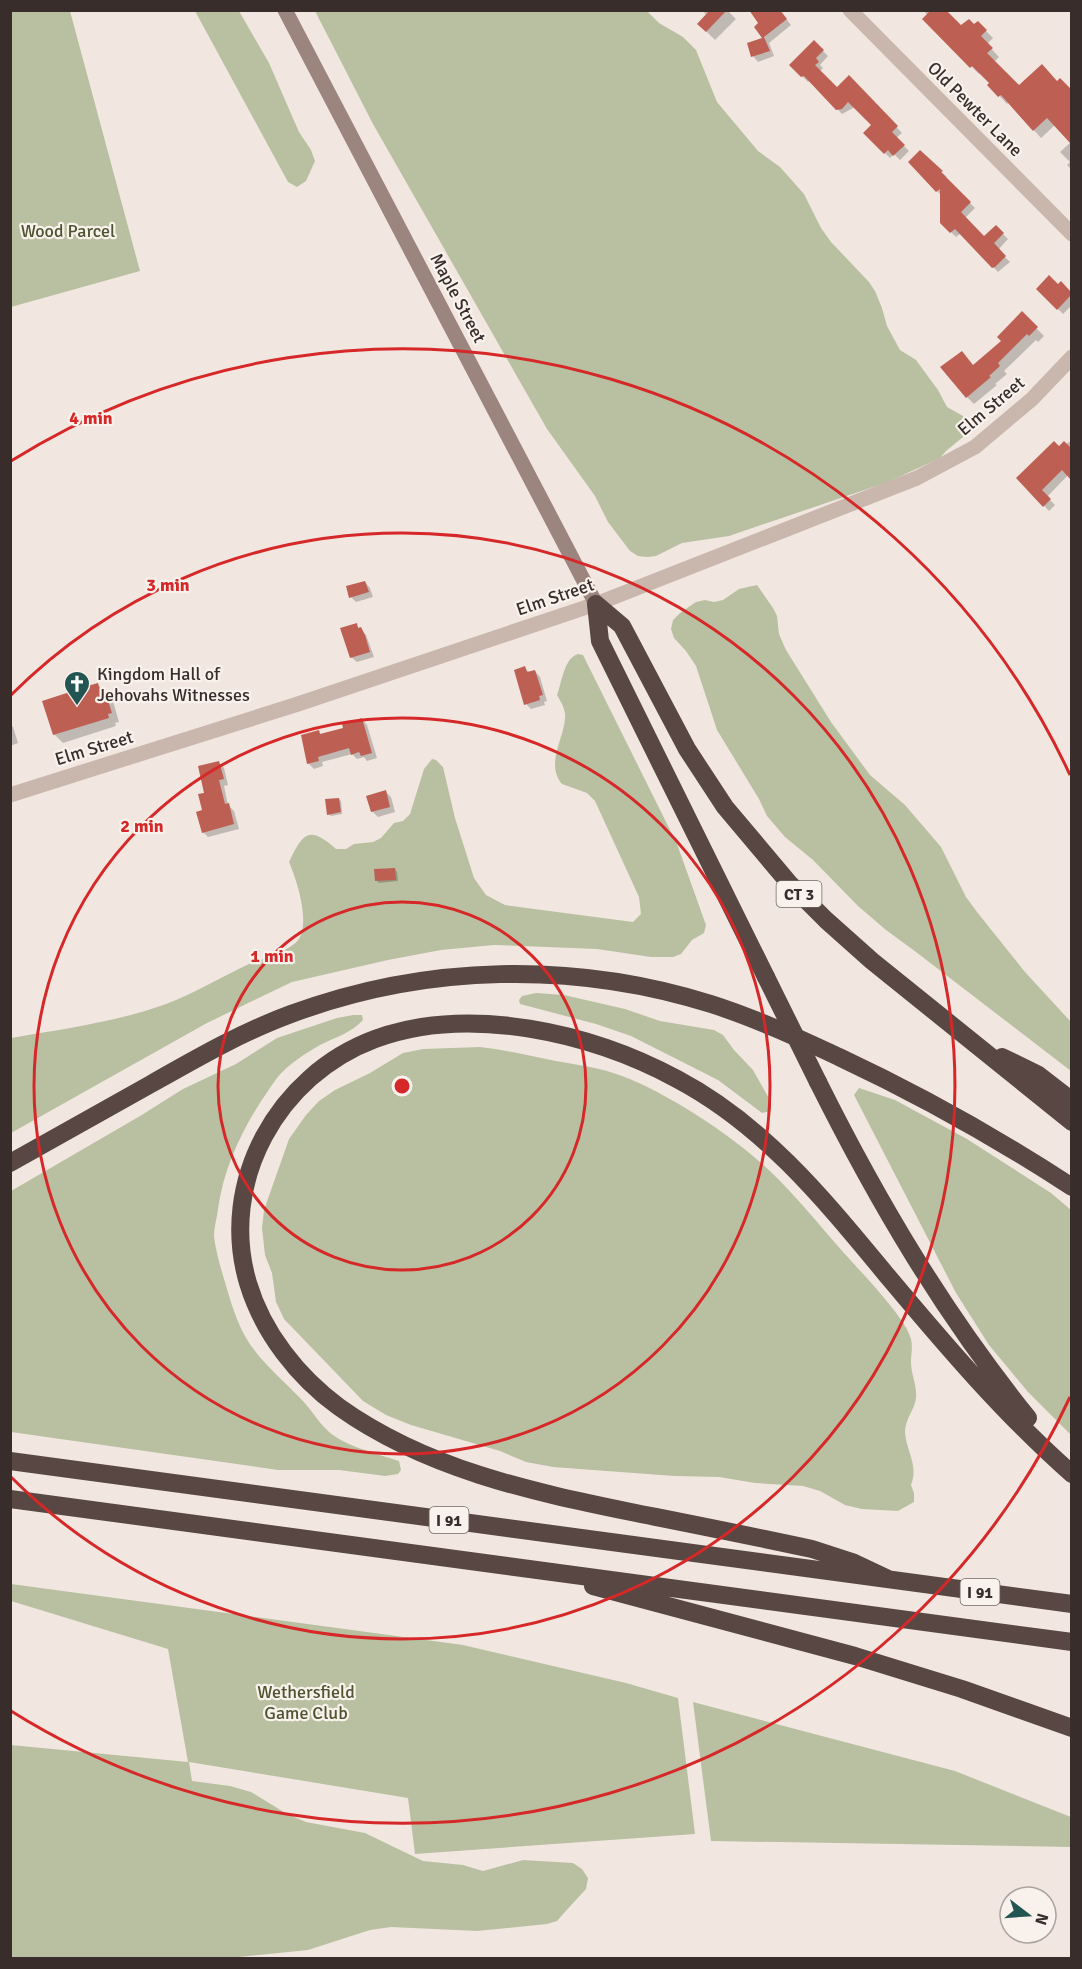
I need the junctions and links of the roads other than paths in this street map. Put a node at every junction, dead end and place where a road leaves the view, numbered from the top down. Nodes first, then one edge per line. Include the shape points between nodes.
1 (285, 10) edge
2 (850, 10) edge
3 (1071, 234) edge
4 (1071, 357) edge
5 (596, 604) junction
6 (10, 795) edge
7 (986, 1052) junction
8 (1071, 1101) edge
9 (1071, 1122) edge
10 (10, 1164) edge
11 (1071, 1187) edge
12 (10, 1461) edge
13 (1071, 1470) edge
14 (1071, 1474) edge
15 (10, 1499) edge
16 (555, 1572) junction
17 (888, 1580) junction
18 (1071, 1604) edge
19 (1071, 1642) edge
20 (1071, 1728) edge

1 - 5 main road, Maple Street / CT 3
2 - 3 street, Old Pewter Lane
4 - 5 street, Elm Street via 1003,425 944,466
5 - 6 street, Elm Street
5 - 7 highway, CT 3 via 622,626 687,749 725,807 766,858 853,946
5 - 13 highway, CT 3, bridge via 600,641 873,1187 933,1290 1013,1400
7 - 8 highway via 1029,1069
7 - 9 highway, CT 3
10 - 11 highway via 216,1047 292,1013 405,982 523,974 640,986 754,1020 914,1094
12 - 17 highway, I 91
14 - 17 highway via 977,1380 789,1163 729,1111 659,1070 604,1048 538,1031 486,1024 436,1025 388,1034 350,1050 313,1074 287,1101 266,1131 250,1171 241,1214 242,1254 250,1289 268,1330 292,1363 330,1399 395,1440 485,1478 548,1495 812,1549
15 - 16 highway, I 91
16 - 19 highway, I 91
16 - 20 highway via 619,1594 855,1656
17 - 18 highway, I 91

